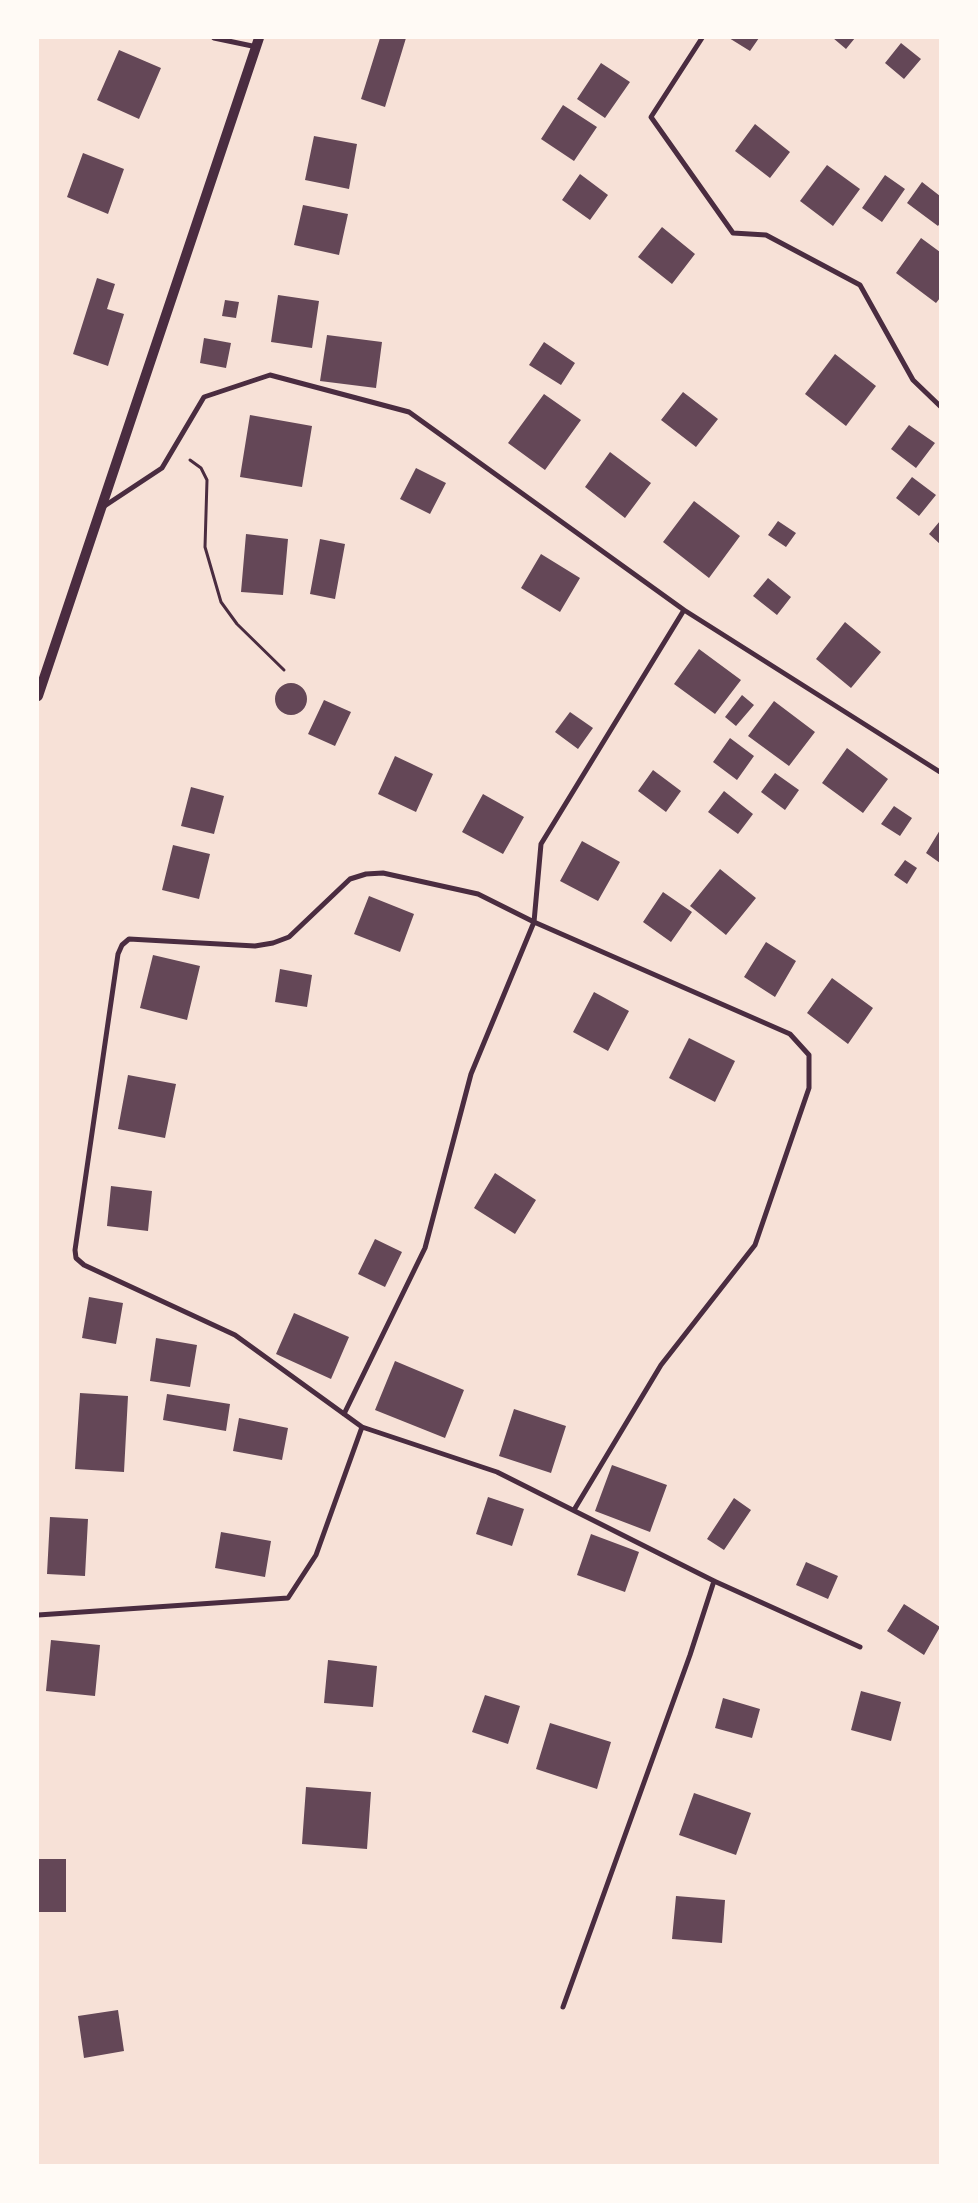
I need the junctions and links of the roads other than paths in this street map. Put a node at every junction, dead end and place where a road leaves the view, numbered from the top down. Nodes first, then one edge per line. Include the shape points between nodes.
1 (214, 38) edge
2 (702, 38) edge
3 (258, 42) edge
4 (940, 406) edge
5 (101, 508) junction
6 (684, 610) junction
7 (38, 696) edge
8 (940, 772) edge
9 (534, 922) junction
10 (344, 1414) junction
11 (362, 1427) junction
12 (574, 1510) junction
13 (714, 1581) junction
14 (38, 1615) edge
15 (860, 1647) dead end
16 (563, 2007) dead end

1 - 3 street
2 - 4 street via 651,117 733,233 766,234 860,285 912,380
3 - 5 main road
5 - 6 street via 162,468 204,398 270,375 409,412
5 - 7 main road
6 - 8 street
6 - 9 street via 541,844
9 - 10 street via 471,1074 425,1248
9 - 10 street via 478,894 374,873 350,879 289,937 274,943 254,946 129,939 118,954 76,1258 84,1265 235,1335
9 - 12 street via 790,1034 809,1055 809,1088 755,1245 661,1365
10 - 11 street
11 - 12 street via 497,1472
11 - 14 street via 316,1555 288,1598
12 - 13 street
13 - 15 street
13 - 16 street

